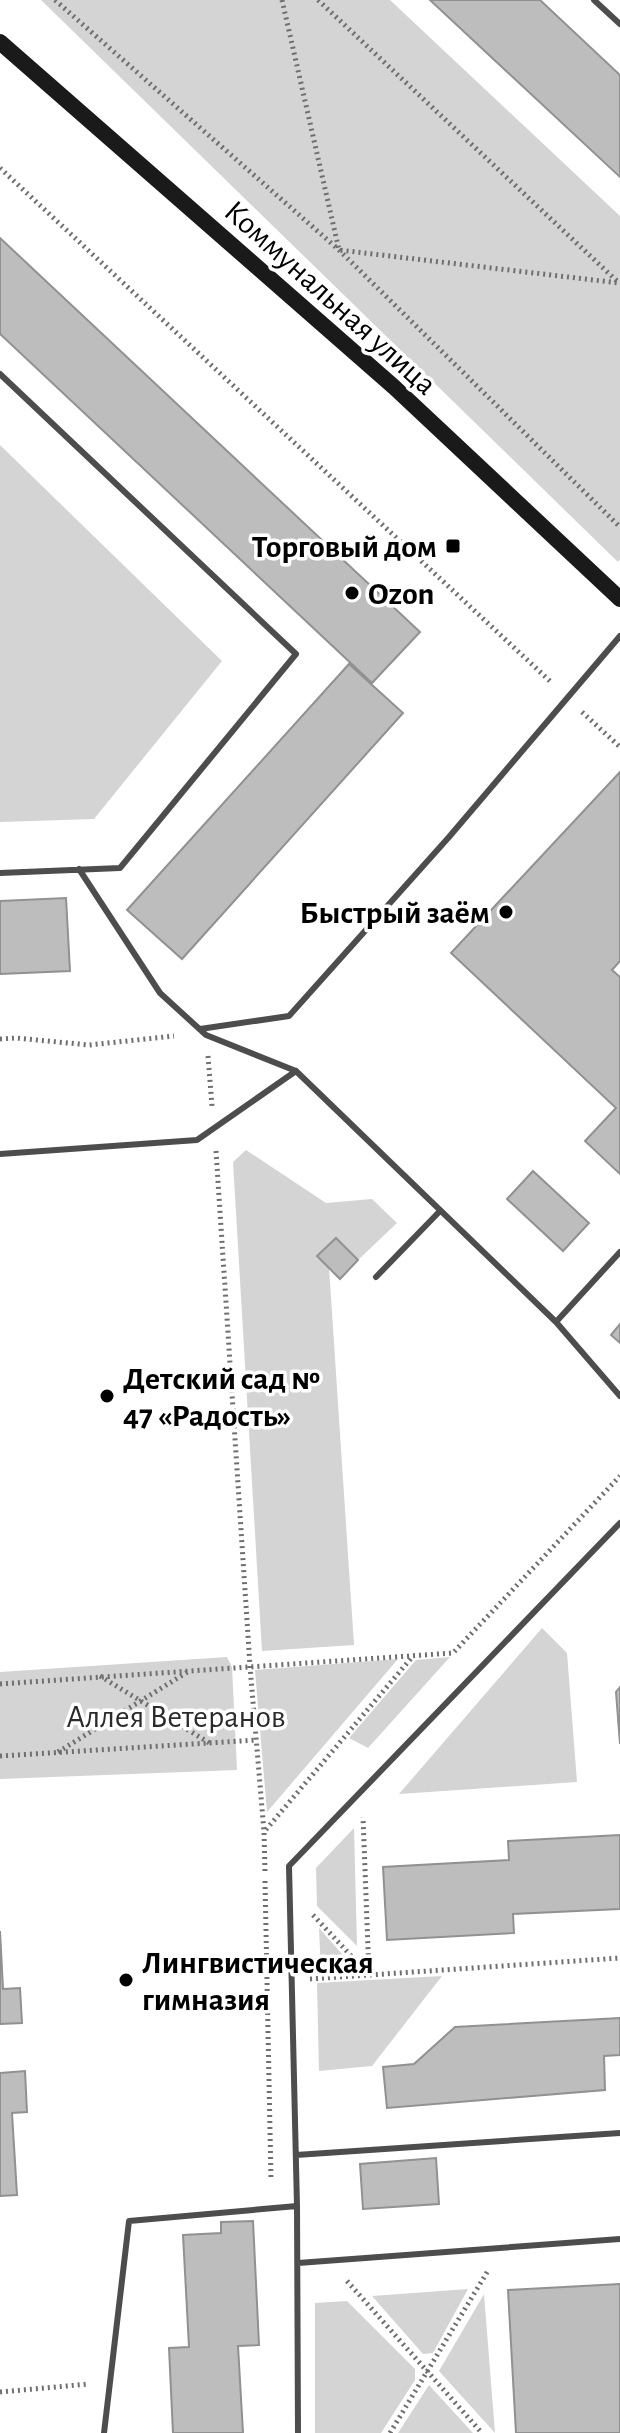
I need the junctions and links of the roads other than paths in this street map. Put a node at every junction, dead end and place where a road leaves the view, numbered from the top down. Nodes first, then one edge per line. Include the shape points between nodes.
1 (594, 0) edge
2 (620, 24) edge
3 (0, 42) edge
4 (0, 374) edge
5 (620, 599) edge
6 (620, 636) edge
7 (79, 869) junction
8 (0, 873) edge
9 (203, 1032) junction
10 (296, 1071) junction
11 (0, 1154) edge
12 (440, 1211) junction
13 (620, 1252) edge
14 (376, 1277) dead end
15 (556, 1322) junction
16 (620, 1396) edge
17 (620, 1523) edge
18 (620, 2133) edge
19 (296, 2155) junction
20 (297, 2206) junction
21 (620, 2239) edge
22 (298, 2263) junction
23 (104, 2433) edge
24 (298, 2433) edge

1 - 2 lane
3 - 5 main road, Коммунальная улица via 394,387
4 - 7 lane via 296,654 120,868
6 - 9 lane via 289,1016
7 - 8 lane
7 - 9 lane via 160,993
9 - 10 lane
10 - 11 lane via 197,1140
10 - 12 lane
12 - 14 lane
12 - 15 lane
13 - 15 lane
15 - 16 lane
17 - 19 lane via 289,1866
18 - 19 lane
19 - 20 lane
20 - 22 lane
20 - 23 lane via 129,2221
21 - 22 lane
22 - 24 lane

